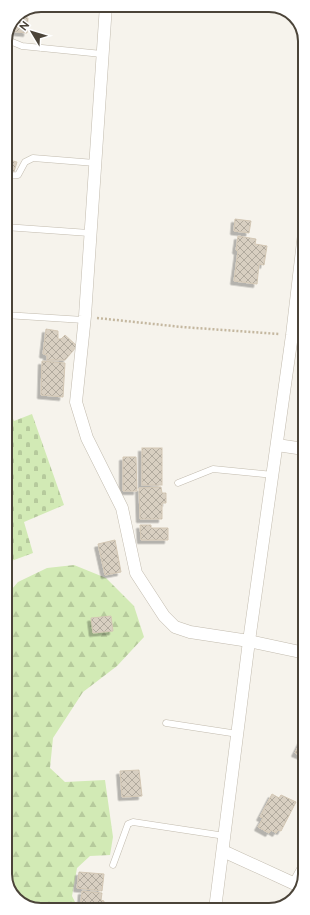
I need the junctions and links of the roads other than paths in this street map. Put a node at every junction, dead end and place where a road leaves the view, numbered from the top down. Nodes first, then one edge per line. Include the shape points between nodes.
1 (105, 12) edge
2 (12, 42) edge
3 (102, 54) junction
4 (95, 163) junction
5 (12, 175) edge
6 (12, 227) edge
7 (90, 233) junction
8 (298, 284) edge
9 (12, 315) edge
10 (84, 318) junction
11 (277, 445) junction
12 (298, 448) edge
13 (273, 475) junction
14 (178, 483) dead end
15 (249, 641) junction
16 (298, 652) edge
17 (166, 723) dead end
18 (238, 734) junction
19 (225, 836) junction
20 (223, 851) junction
21 (113, 865) dead end
22 (298, 880) edge
23 (216, 903) edge

1 - 3 street
2 - 3 lane via 22,46
3 - 4 street
4 - 5 lane via 33,158 25,162 18,175
4 - 7 street
6 - 7 lane
7 - 10 street
8 - 11 street
9 - 10 lane
10 - 15 street via 76,402 87,438 122,508 136,573 164,616 175,627 190,632
11 - 12 street
11 - 13 street
13 - 14 lane via 212,469
13 - 15 street
15 - 16 street
15 - 18 street
17 - 18 lane
18 - 19 street
19 - 20 street
19 - 21 lane via 133,822 128,824
20 - 22 street via 295,884
20 - 23 street

